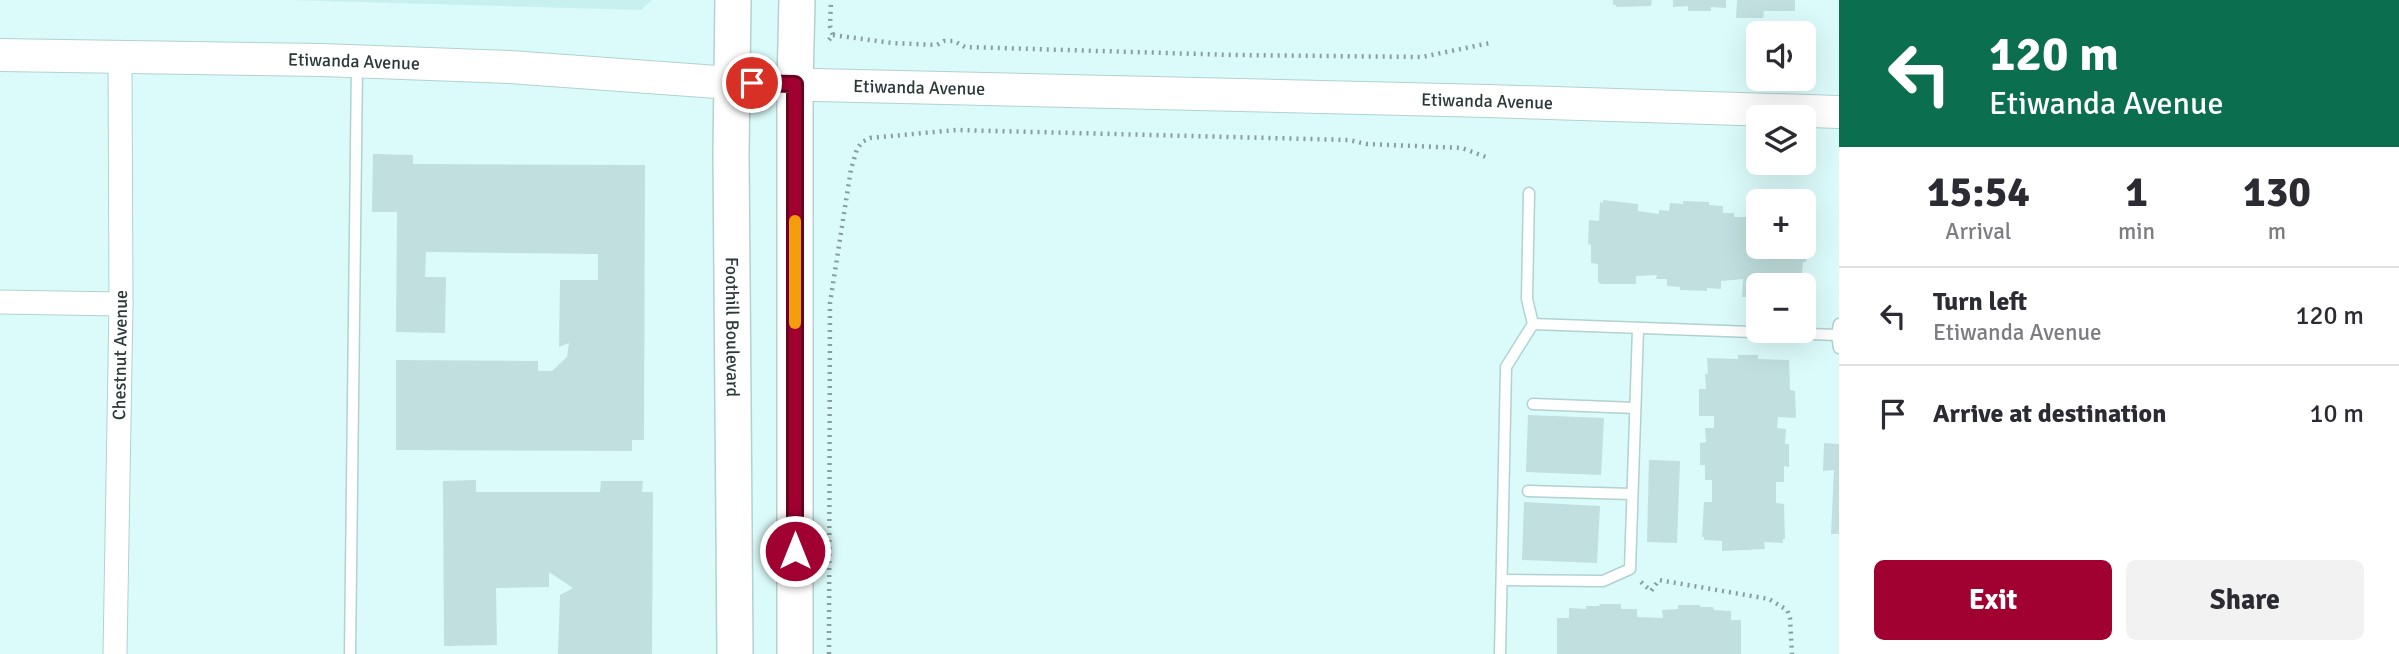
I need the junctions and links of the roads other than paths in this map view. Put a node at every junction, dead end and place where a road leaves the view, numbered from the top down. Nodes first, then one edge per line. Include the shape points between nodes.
1 (733, 0) edge
2 (797, 0) edge
3 (0, 55) edge
4 (120, 57) junction
5 (357, 61) junction
6 (731, 83) junction
7 (795, 84) junction
8 (1839, 112) edge
9 (1529, 193) dead end
10 (0, 302) edge
11 (121, 304) junction
12 (1533, 324) junction
13 (1839, 324) edge
14 (1638, 329) junction
15 (1837, 335) junction
16 (1839, 348) edge
17 (1533, 404) dead end
18 (1635, 408) junction
19 (1528, 491) dead end
20 (1632, 494) junction
21 (1502, 580) junction
22 (116, 654) edge
23 (350, 654) edge
24 (735, 654) edge
25 (795, 654) edge
26 (1500, 654) edge

1 - 6 main road, Foothill Boulevard
2 - 7 main road
3 - 4 main road, Etiwanda Avenue
4 - 5 main road, Etiwanda Avenue
4 - 11 street, Chestnut Avenue
5 - 6 main road, Etiwanda Avenue
5 - 23 lane
6 - 7 main road, Etiwanda Avenue
6 - 24 main road, Foothill Boulevard
7 - 8 main road, Etiwanda Avenue
7 - 25 main road
9 - 12 lane via 1527,299
10 - 11 street
11 - 22 street, Chestnut Avenue
12 - 14 lane
12 - 21 lane via 1506,368
13 - 15 lane
14 - 15 lane
14 - 18 lane
15 - 16 lane
17 - 18 lane
18 - 20 lane
19 - 20 lane
20 - 21 lane via 1630,569 1603,581
21 - 26 lane

